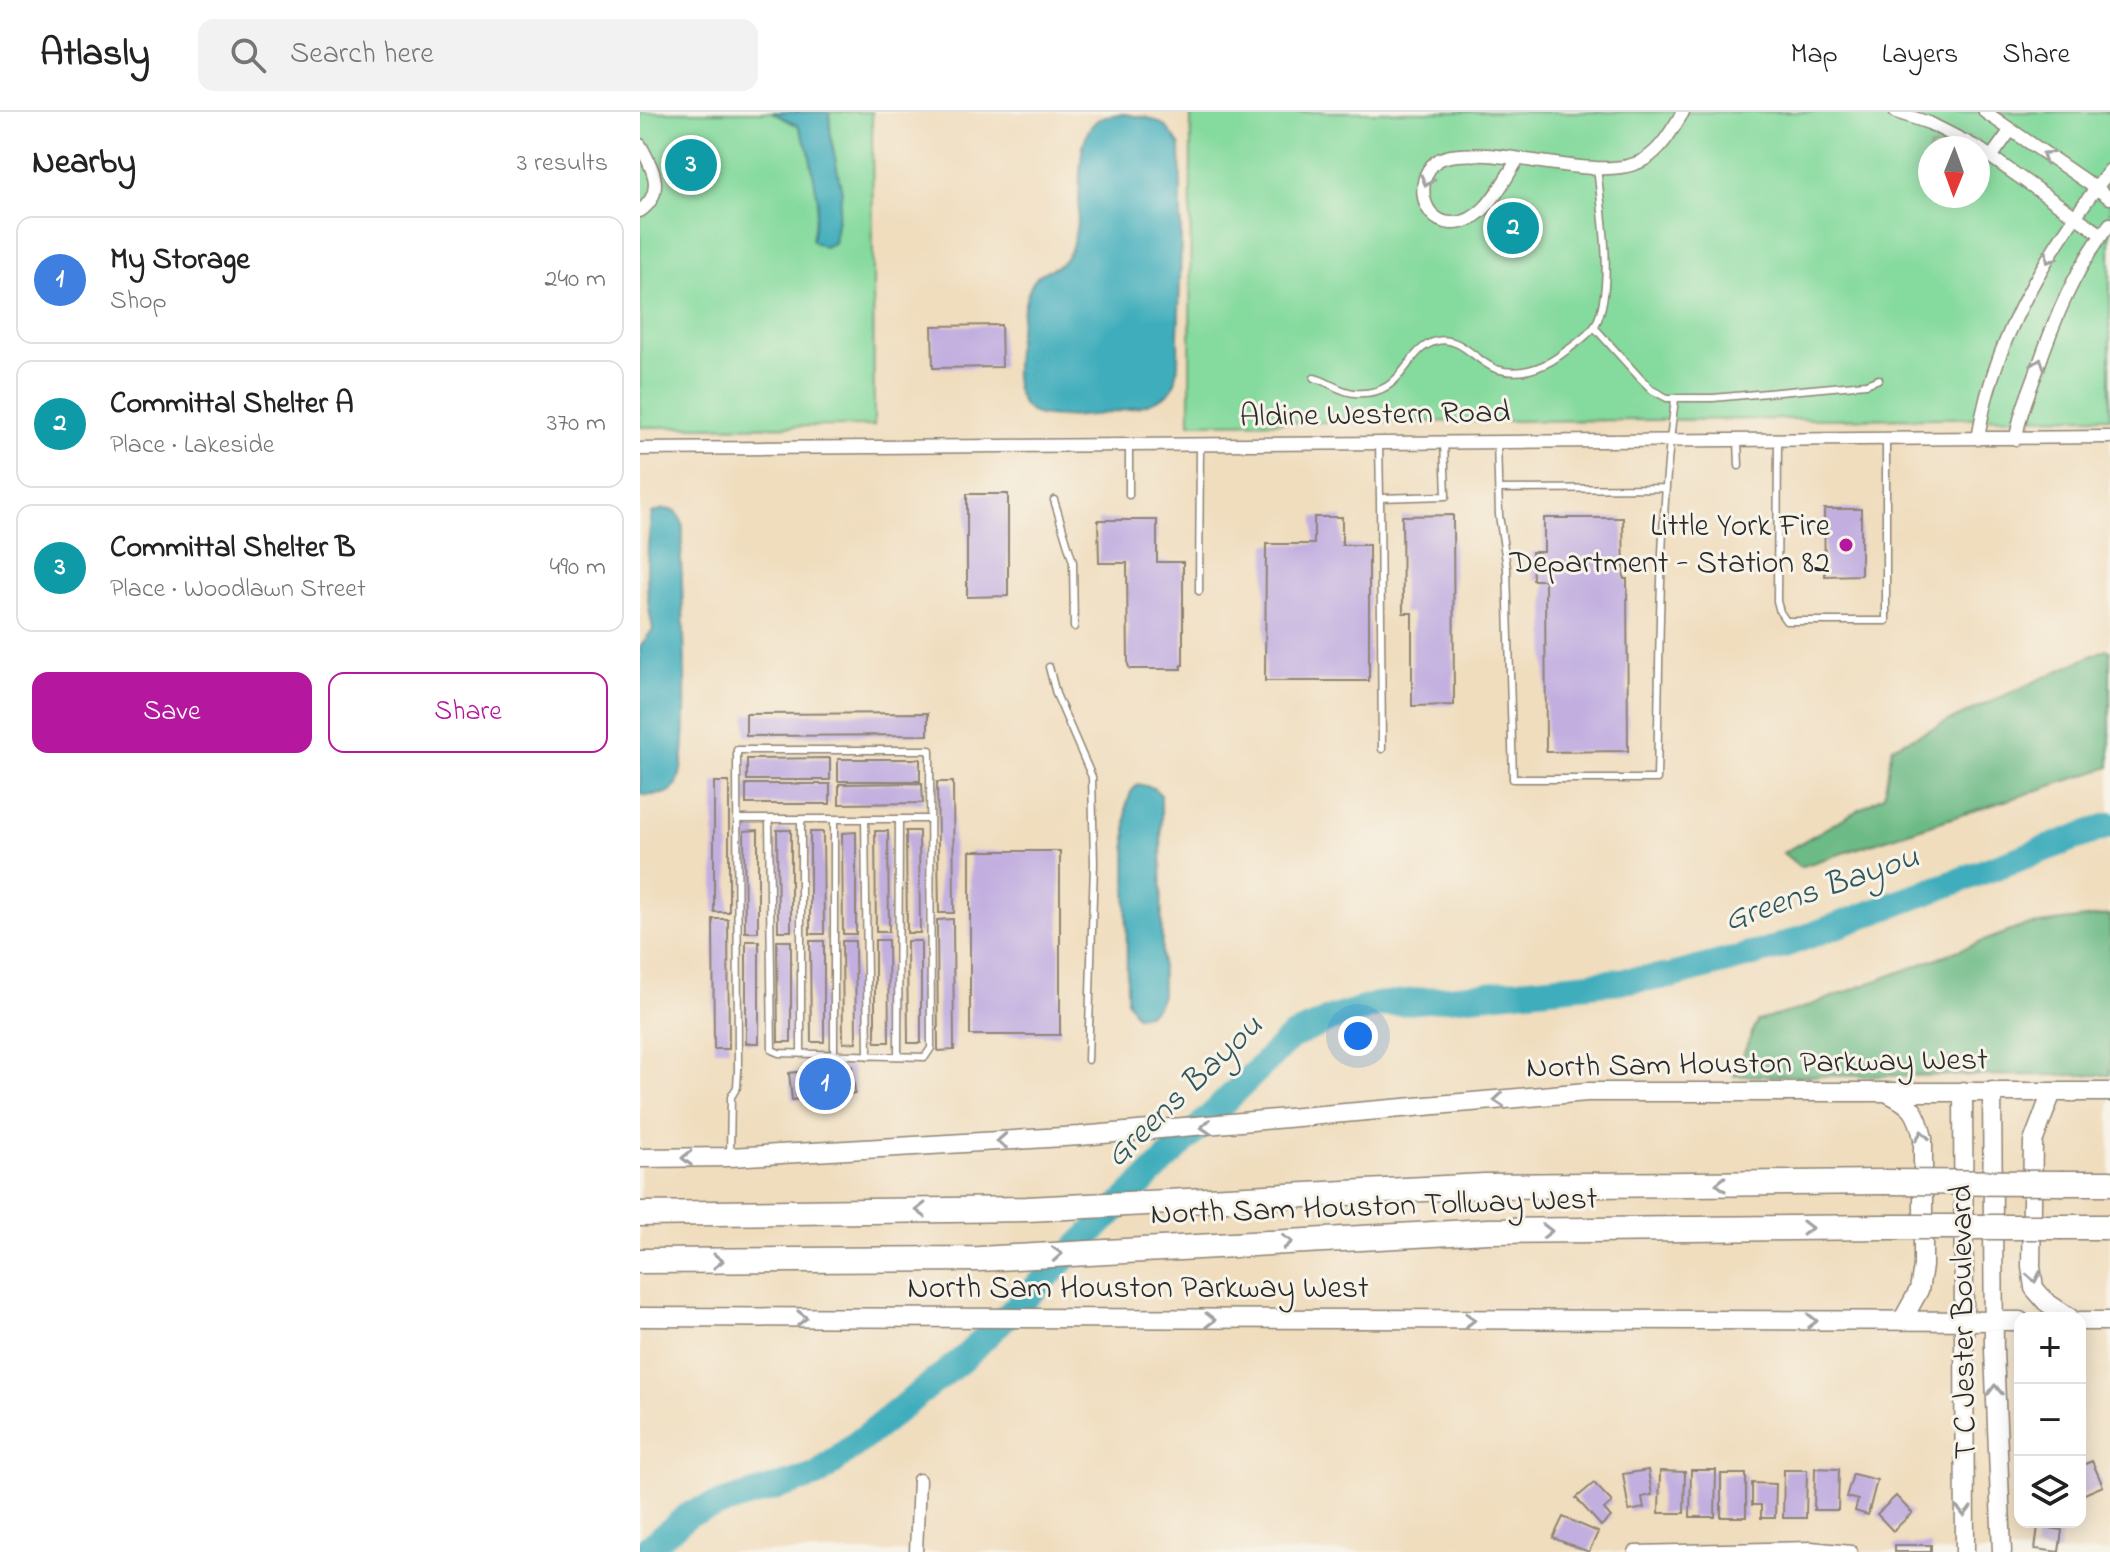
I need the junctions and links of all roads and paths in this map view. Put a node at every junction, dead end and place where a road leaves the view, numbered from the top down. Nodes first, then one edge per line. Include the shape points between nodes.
1 (1683, 112) edge
2 (1896, 112) edge
3 (1985, 112) edge
4 (2010, 131) junction
5 (1954, 136) edge
6 (640, 145) edge
7 (1992, 156) joint
8 (1518, 159) junction
9 (1597, 167) junction
10 (2110, 170) edge
11 (2096, 188) junction
12 (2110, 198) edge
13 (640, 211) edge
14 (2075, 216) junction
15 (2110, 224) edge
16 (2102, 235) junction
17 (1594, 327) junction
18 (1314, 378) dead end
19 (1879, 379) dead end
20 (1675, 399) junction
21 (2110, 437) edge
22 (1738, 438) junction
23 (1778, 438) junction
24 (1886, 438) junction
25 (1668, 439) junction
26 (1978, 439) junction
27 (2016, 439) junction
28 (1497, 440) junction
29 (1444, 441) junction
30 (1379, 442) junction
31 (1200, 443) junction
32 (1129, 444) junction
33 (640, 449) edge
34 (1739, 466) dead end
35 (1666, 488) junction
36 (1499, 489) junction
37 (1129, 495) dead end
38 (1380, 498) junction
39 (1054, 500) dead end
40 (1199, 591) dead end
41 (1074, 627) dead end
42 (1049, 667) dead end
43 (1382, 749) dead end
44 (737, 819) junction
45 (769, 819) junction
46 (801, 819) junction
47 (834, 819) junction
48 (865, 819) junction
49 (899, 819) junction
50 (930, 819) junction
51 (801, 1054) junction
52 (834, 1055) junction
53 (868, 1056) junction
54 (898, 1056) junction
55 (1088, 1060) dead end
56 (1963, 1091) junction
57 (1992, 1091) junction
58 (1885, 1092) junction
59 (2052, 1092) junction
60 (2110, 1092) edge
61 (730, 1157) junction
62 (640, 1158) edge
63 (2110, 1183) edge
64 (640, 1204) edge
65 (640, 1214) edge
66 (703, 1214) junction
67 (2110, 1227) edge
68 (640, 1261) edge
69 (2061, 1312) edge
70 (640, 1317) edge
71 (1902, 1321) junction
72 (1964, 1321) junction
73 (1994, 1321) junction
74 (2014, 1321) edge
75 (2086, 1321) edge
76 (2110, 1321) edge
77 (919, 1480) dead end
78 (1635, 1551) edge
79 (916, 1552) edge
80 (1851, 1552) edge
81 (1965, 1552) edge
82 (2002, 1552) edge

1 - 9 street via 1648,158 1623,167
2 - 5 street
3 - 4 street
4 - 7 street
11 -> 4 street
6 - 13 street via 656,178 653,196
7 - 14 street
8 -> 8 street via 1443,157 1424,180 1423,197 1432,216 1448,223 1482,212
8 - 9 street
9 - 17 lane via 1605,230 1602,300
10 - 11 street
11 - 12 street
11 - 14 street
14 - 16 street
14 -> 26 street via 2018,314 1993,374
15 - 16 street
27 -> 16 street via 2043,351 2073,280
17 - 18 lane via 1555,359 1526,371 1496,368 1444,340 1427,345 1399,378 1378,390 1355,393
17 - 20 lane via 1652,390
19 - 20 lane
20 - 25 lane
21 - 27 street, Aldine Western Road
22 - 23 street, Aldine Western Road
22 - 25 street, Aldine Western Road
22 - 34 lane
23 - 24 street, Aldine Western Road
23 - 24 lane via 1777,601 1786,621 1808,622 1886,621
24 - 26 street, Aldine Western Road
25 - 28 street, Aldine Western Road
25 - 35 lane
26 - 27 street, Aldine Western Road
28 - 29 street, Aldine Western Road
28 - 36 lane
29 - 30 street, Aldine Western Road
29 - 38 lane via 1446,496
30 - 31 street, Aldine Western Road
30 - 38 lane
31 - 32 street, Aldine Western Road
31 - 40 lane
32 - 33 street, Aldine Western Road
32 - 37 lane
35 - 36 lane
35 - 36 lane via 1657,779 1513,779 1507,568
38 - 43 lane
39 - 41 lane via 1073,562
42 - 55 lane via 1092,777
44 - 45 lane
44 - 50 lane via 737,750 930,750
44 - 61 lane via 738,1071 731,1097
45 - 46 lane
45 - 51 lane via 770,1043 779,1053
46 - 47 lane
46 - 51 lane
47 - 48 lane
47 - 52 lane
48 - 49 lane
48 - 53 lane
49 - 50 lane
49 - 54 lane
50 - 54 lane via 931,1048 925,1057
51 - 52 lane
52 - 53 lane
53 - 54 lane
56 - 57 main road, North Sam Houston Parkway West
56 - 58 main road, North Sam Houston Parkway West
56 - 72 main road, T C Jester Boulevard
57 - 59 main road, North Sam Houston Parkway West
57 - 73 main road, T C Jester Boulevard
58 -> 61 main road, North Sam Houston Parkway West via 1587,1092 1080,1136
71 -> 58 main road via 1919,1290 1923,1266 1923,1138 1919,1117 1906,1102
59 - 60 main road, North Sam Houston Parkway West
59 -> 69 main road via 2033,1142 2031,1266 2034,1288
61 -> 62 main road, North Sam Houston Parkway West
63 -> 66 highway, North Sam Houston Tollway West, bridge via 1484,1186 1027,1209
64 - 66 highway
65 - 66 highway, North Sam Houston Tollway West
68 -> 67 highway, North Sam Houston Tollway West, bridge via 979,1259 1488,1231
70 -> 71 main road, North Sam Houston Parkway West
71 - 72 main road, North Sam Houston Parkway West
72 - 73 main road, North Sam Houston Parkway West
72 -> 81 main road, T C Jester Boulevard
73 - 74 main road, North Sam Houston Parkway West
82 -> 73 main road, T C Jester Boulevard
75 - 76 main road
77 - 79 street
78 - 80 street

